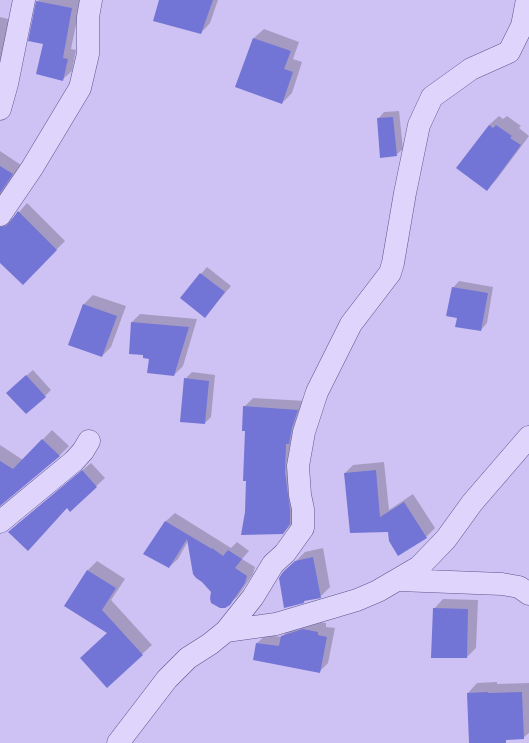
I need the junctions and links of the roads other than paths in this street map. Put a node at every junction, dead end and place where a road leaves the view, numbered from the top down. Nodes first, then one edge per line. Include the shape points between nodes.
1 (24, 0) edge
2 (91, 0) edge
3 (527, 0) edge
4 (0, 110) edge
5 (0, 215) edge
6 (529, 436) edge
7 (89, 441) dead end
8 (0, 522) edge
9 (398, 580) junction
10 (529, 594) edge
11 (226, 631) junction
12 (118, 743) edge

1 - 4 street
2 - 5 street via 88,17 88,54 80,88 32,168
3 - 11 street via 522,26 509,52 471,68 432,97 419,125 390,273 351,324 317,392 304,432 298,466 303,528 285,553 273,564 253,597
6 - 9 street via 472,503 446,539 419,567
7 - 8 street via 74,461
9 - 10 street via 502,584 519,587
9 - 11 street via 371,594 276,624
11 - 12 street via 188,658 167,679

